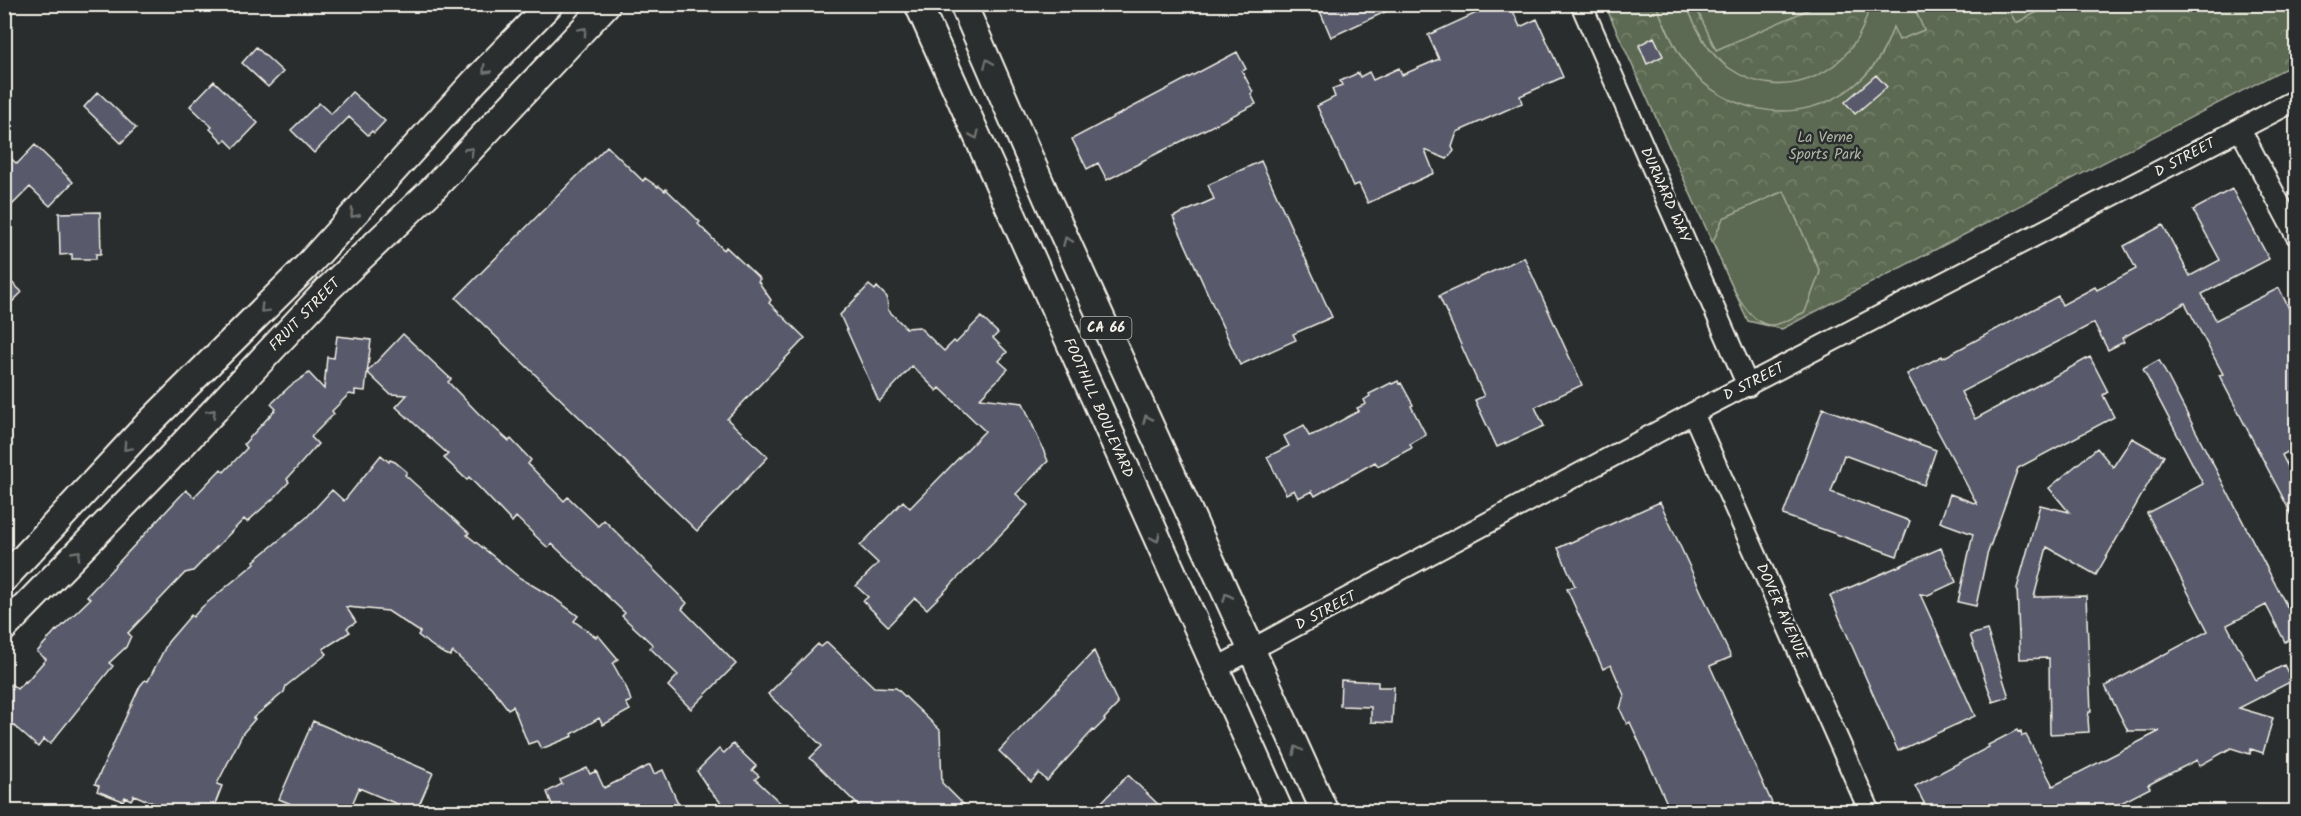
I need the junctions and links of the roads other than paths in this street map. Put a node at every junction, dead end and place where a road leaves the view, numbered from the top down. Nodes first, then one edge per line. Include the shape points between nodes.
1 (550, 4) edge
2 (608, 4) edge
3 (918, 4) edge
4 (963, 4) edge
5 (1581, 4) edge
6 (2296, 100) edge
7 (2240, 129) junction
8 (2296, 235) edge
9 (1748, 386) junction
10 (1693, 413) junction
11 (4, 579) edge
12 (4, 628) edge
13 (1251, 651) junction
14 (1215, 669) junction
15 (1280, 812) edge
16 (1325, 812) edge
17 (1869, 812) edge

1 -> 11 main road via 306,267 145,427
12 -> 2 main road, FRUIT STREET
3 -> 14 main road, FOOTHILL BOULEVARD / CA 66
13 -> 4 main road, CA 66
5 - 9 street, DURWARD WAY
6 - 7 street, D STREET
7 - 8 street
7 - 9 street, D STREET
9 - 10 street, D STREET
10 - 13 street, D STREET
10 - 17 street, DOVER AVENUE
13 - 14 street, D STREET
16 -> 13 main road, CA 66
14 - 15 main road, FOOTHILL BOULEVARD / CA 66

